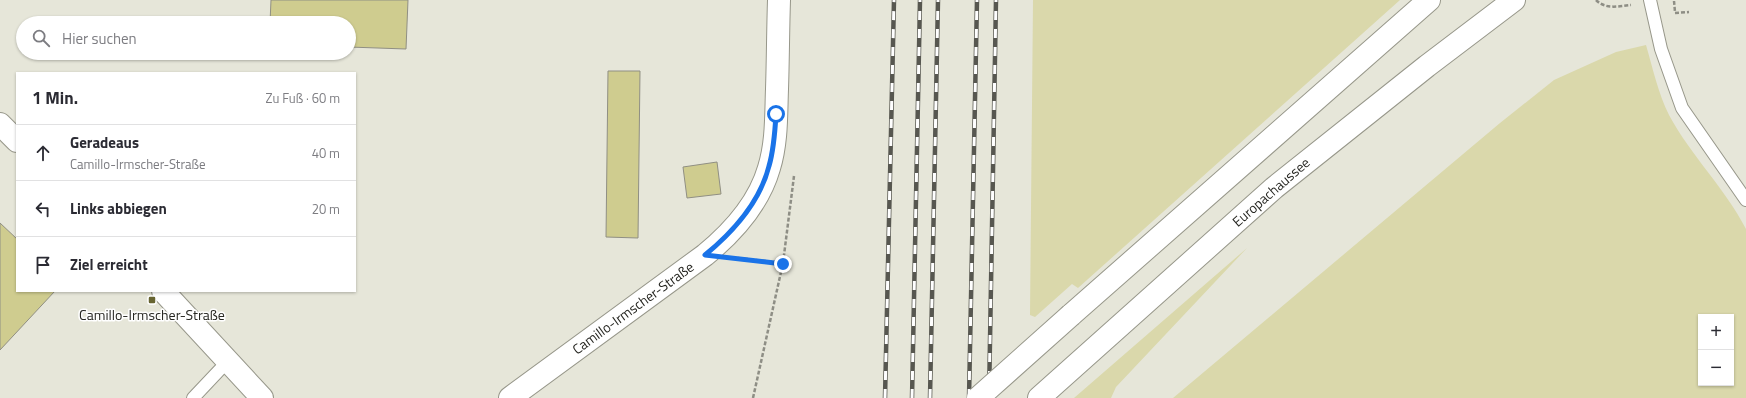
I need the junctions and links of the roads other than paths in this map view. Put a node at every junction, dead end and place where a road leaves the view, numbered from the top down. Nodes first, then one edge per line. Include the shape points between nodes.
1 (779, 0) edge
2 (1429, 0) edge
3 (1514, 0) edge
4 (1650, 0) edge
5 (0, 124) edge
6 (16, 140) edge
7 (1746, 200) edge
8 (163, 292) edge
9 (228, 361) junction
10 (193, 398) edge
11 (262, 398) edge
12 (510, 398) edge
13 (978, 398) edge
14 (1039, 398) edge

1 - 12 main road, Camillo-Irmscher-Straße via 774,142 769,167 752,205 723,240 705,255
2 - 13 main road, bridge
3 - 14 main road, Europachaussee via 1426,66 1274,188
4 - 7 lane via 1661,49 1682,108
5 - 6 main road
8 - 9 main road
9 - 10 lane
9 - 11 main road

